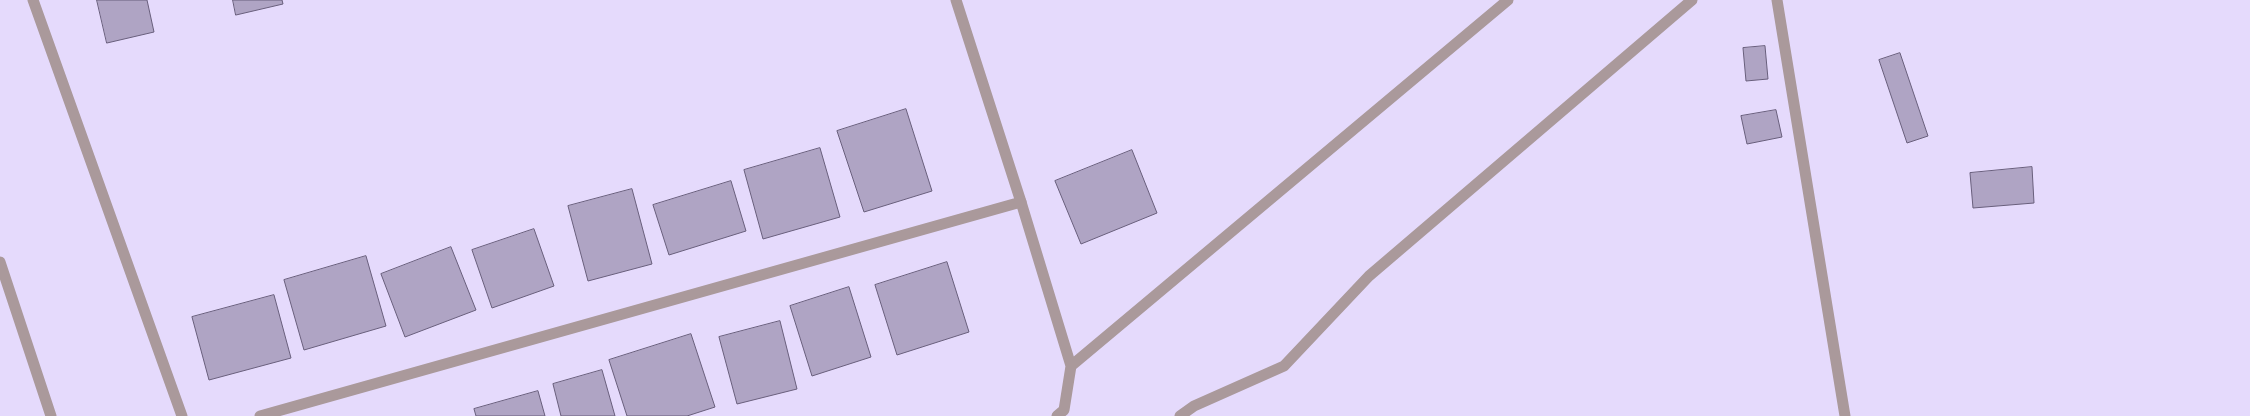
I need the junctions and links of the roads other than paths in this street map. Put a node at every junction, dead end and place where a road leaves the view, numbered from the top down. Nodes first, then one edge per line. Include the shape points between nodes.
1 (32, 0) edge
2 (956, 0) edge
3 (1508, 0) edge
4 (1692, 0) edge
5 (1777, 0) edge
6 (1021, 202) junction
7 (0, 262) edge
8 (1071, 366) junction
9 (51, 416) edge
10 (182, 416) edge
11 (260, 416) edge
12 (1057, 416) edge
13 (1180, 416) edge
14 (1845, 416) edge

1 - 10 street
2 - 6 street
3 - 8 street
4 - 13 street via 1369,276 1284,366 1194,406
5 - 14 street
6 - 8 street
6 - 11 street
7 - 9 street
8 - 12 street via 1064,410

